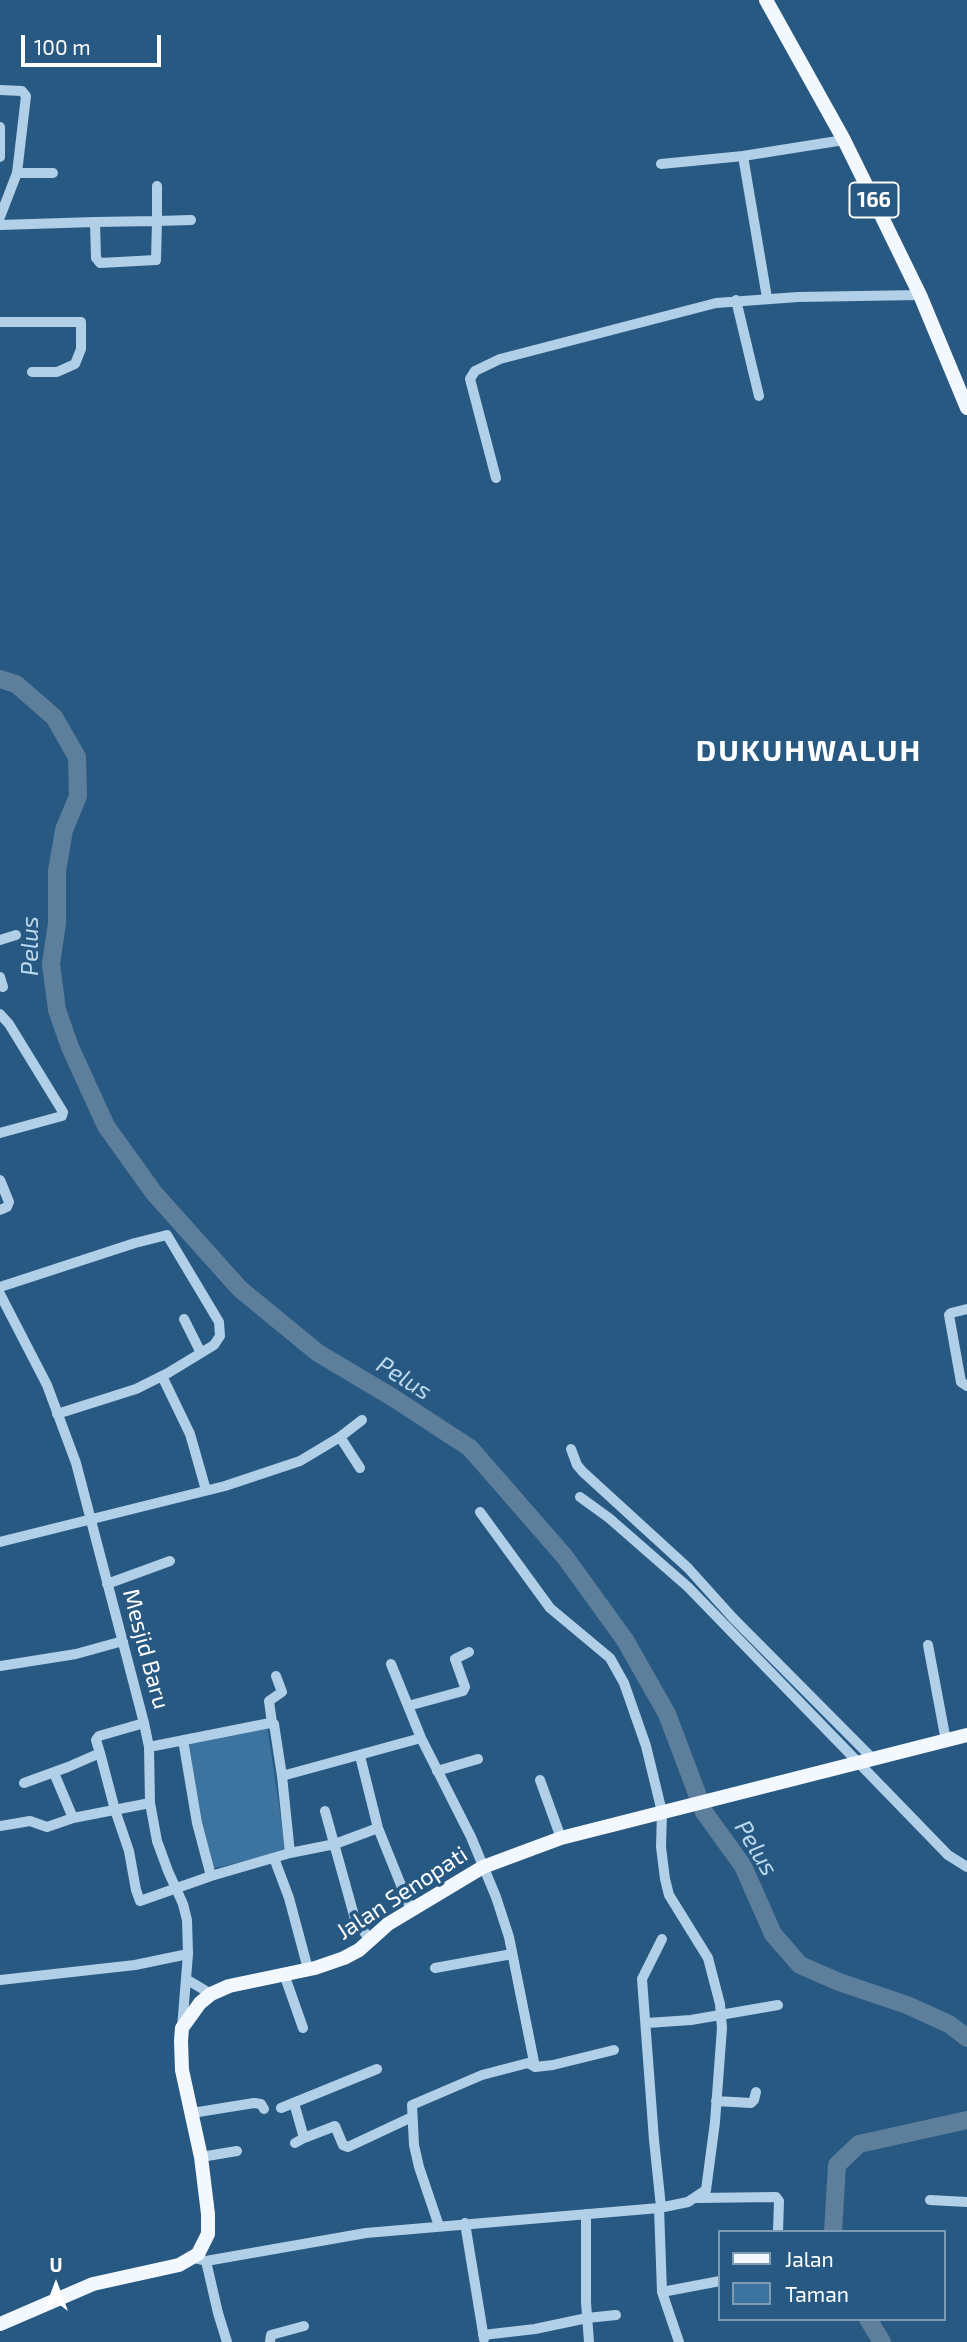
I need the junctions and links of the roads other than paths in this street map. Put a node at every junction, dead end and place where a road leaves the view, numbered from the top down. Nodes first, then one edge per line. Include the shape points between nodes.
1 (771, 1) edge
2 (1, 90) edge
3 (0, 129) edge
4 (844, 141) junction
5 (743, 156) junction
6 (0, 157) edge
7 (661, 164) dead end
8 (18, 173) junction
9 (53, 173) dead end
10 (157, 186) dead end
11 (0, 217) edge
12 (191, 220) dead end
13 (157, 221) junction
14 (95, 222) junction
15 (0, 225) edge
16 (920, 295) junction
17 (767, 298) junction
18 (736, 300) junction
19 (0, 322) edge
20 (32, 372) dead end
21 (759, 396) dead end
22 (967, 408) edge
23 (496, 478) dead end
24 (16, 935) dead end
25 (0, 940) edge
26 (0, 1014) edge
27 (0, 1133) edge
28 (0, 1180) edge
29 (0, 1210) edge
30 (0, 1287) edge
31 (0, 1294) edge
32 (967, 1309) edge
33 (4, 1310) edge
34 (184, 1320) dead end
35 (201, 1353) junction
36 (162, 1376) junction
37 (967, 1386) edge
38 (57, 1414) junction
39 (362, 1420) dead end
40 (340, 1437) junction
41 (571, 1449) dead end
42 (360, 1468) dead end
43 (206, 1490) junction
44 (580, 1497) dead end
45 (480, 1512) dead end
46 (92, 1519) junction
47 (0, 1542) edge
48 (170, 1561) dead end
49 (107, 1584) junction
50 (123, 1641) junction
51 (928, 1645) dead end
52 (469, 1652) dead end
53 (391, 1664) dead end
54 (0, 1666) edge
55 (276, 1676) dead end
56 (408, 1706) junction
57 (144, 1723) junction
58 (272, 1723) junction
59 (967, 1735) edge
60 (421, 1738) junction
61 (183, 1740) junction
62 (946, 1741) junction
63 (149, 1747) junction
64 (100, 1753) junction
65 (360, 1756) junction
66 (478, 1759) dead end
67 (866, 1762) junction
68 (437, 1772) junction
69 (54, 1773) junction
70 (282, 1776) junction
71 (540, 1780) dead end
72 (24, 1783) dead end
73 (150, 1803) junction
74 (115, 1810) junction
75 (325, 1811) dead end
76 (654, 1814) junction
77 (73, 1818) junction
78 (0, 1826) edge
79 (378, 1828) junction
80 (561, 1838) junction
81 (335, 1844) junction
82 (290, 1853) junction
83 (274, 1858) junction
84 (483, 1867) junction
85 (967, 1867) edge
86 (211, 1876) junction
87 (176, 1888) junction
88 (411, 1910) junction
89 (370, 1940) junction
90 (662, 1940) dead end
91 (188, 1954) junction
92 (512, 1954) junction
93 (435, 1968) dead end
94 (308, 1969) junction
95 (284, 1974) junction
96 (186, 1979) junction
97 (0, 1980) edge
98 (211, 1994) junction
99 (778, 2005) dead end
100 (721, 2015) junction
101 (647, 2023) junction
102 (182, 2028) junction
103 (303, 2028) dead end
104 (614, 2050) dead end
105 (536, 2067) junction
106 (377, 2069) dead end
107 (756, 2092) dead end
108 (716, 2101) junction
109 (294, 2103) junction
110 (281, 2108) dead end
111 (264, 2109) dead end
112 (192, 2113) junction
113 (412, 2117) junction
114 (237, 2151) dead end
115 (201, 2157) junction
116 (696, 2198) junction
117 (930, 2200) dead end
118 (967, 2202) edge
119 (657, 2208) junction
120 (594, 2213) junction
121 (465, 2223) junction
122 (439, 2226) junction
123 (778, 2230) edge
124 (200, 2260) junction
125 (718, 2281) edge
126 (662, 2292) junction
127 (616, 2315) dead end
128 (587, 2318) junction
129 (0, 2324) edge
130 (304, 2326) dead end
131 (535, 2329) junction
132 (484, 2339) edge
133 (228, 2342) edge
134 (270, 2342) edge
135 (538, 2342) edge
136 (589, 2342) edge
137 (679, 2342) edge

1 - 4 main road, 166
2 - 8 street via 22,91 26,99
3 - 6 street
4 - 5 street
4 - 16 main road, 166
5 - 7 street
5 - 17 street
8 - 9 street
8 - 11 street
10 - 13 street
12 - 13 street
13 - 14 street
13 - 14 street via 156,260 100,263
14 - 15 street
16 - 17 street
16 - 22 main road, 166
17 - 18 street
18 - 21 street
18 - 23 street via 500,359 475,371 470,382
19 - 20 street via 82,322 75,364 57,372
24 - 25 street
26 - 27 street via 63,1112
28 - 29 street via 9,1204
30 - 35 street via 167,1235 219,1322 219,1340
31 - 33 street, Mesjid Baru
32 - 37 street via 949,1315 961,1382
33 - 38 street, Mesjid Baru via 47,1385
34 - 35 street
35 - 36 street
36 - 38 street
36 - 43 street via 190,1434
38 - 46 street, Mesjid Baru
39 - 40 street
40 - 42 street
40 - 43 street via 300,1461
41 - 67 street via 583,1472 688,1568
43 - 46 street
44 - 67 street via 688,1587
45 - 76 street via 550,1608 597,1645 617,1669 646,1746
46 - 47 street
46 - 49 street, Mesjid Baru
48 - 49 street
49 - 50 street, Mesjid Baru
50 - 54 street
50 - 57 street, Mesjid Baru
51 - 62 street
52 - 56 street via 455,1659 463,1691
53 - 56 street
55 - 58 street via 282,1692 269,1701
56 - 60 street
57 - 63 street, Mesjid Baru
57 - 64 street via 97,1737
58 - 61 street
58 - 70 street
59 - 62 main road, Jalan Senopati
60 - 65 street
60 - 68 street
61 - 63 street
61 - 86 street
62 - 67 main road, Jalan Senopati
63 - 73 street, Mesjid Baru
64 - 69 street
64 - 74 street
65 - 70 street
65 - 79 street
66 - 68 street
67 - 76 main road, Jalan Senopati
67 - 85 street via 948,1855
68 - 84 street
69 - 72 street
69 - 77 street
70 - 82 street
71 - 80 street
73 - 74 street
73 - 87 street, Mesjid Baru via 157,1841
74 - 77 street
74 - 87 street via 133,1865 138,1900
75 - 81 street
76 - 80 main road, Jalan Senopati
76 - 100 street via 669,1895 708,1958
77 - 78 street via 47,1827 30,1821
79 - 81 street
79 - 88 street
80 - 84 main road, Jalan Senopati
81 - 82 street
81 - 89 street via 355,1919
82 - 83 street
83 - 86 street
83 - 94 street
84 - 88 main road, Jalan Senopati
84 - 92 street
86 - 87 street
87 - 91 street, Mesjid Baru via 187,1920
88 - 89 main road, Jalan Senopati
89 - 94 main road, Jalan Senopati via 344,1958
90 - 101 street via 642,1975
91 - 96 street, Mesjid Baru
91 - 97 street via 135,1965
92 - 93 street
92 - 105 street
94 - 95 main road, Jalan Senopati
95 - 98 main road, Jalan Senopati
95 - 103 street
96 - 98 street
96 - 102 street, Mesjid Baru
98 - 102 main road, Jalan Senopati
99 - 100 street
100 - 101 street
100 - 108 street
101 - 119 street
102 - 112 main road via 182,2070
104 - 105 street
105 - 113 street via 528,2063 467,2081 412,2104
106 - 109 street
107 - 108 street via 751,2103
108 - 116 street via 708,2184
109 - 110 street
109 - 113 street via 300,2140 335,2126 342,2144 348,2147
111 - 112 street via 254,2103
112 - 115 main road
113 - 122 street via 419,2167
114 - 115 street
115 - 124 main road via 209,2229
116 - 119 street
116 - 123 street via 776,2197
117 - 118 street
119 - 120 street
119 - 126 street
120 - 121 street
120 - 128 street
121 - 122 street
121 - 132 street
122 - 124 street via 336,2237
124 - 129 main road via 93,2284
124 - 133 street
125 - 126 street
126 - 137 street
127 - 128 street
128 - 131 street
128 - 136 street
130 - 134 street via 271,2335
131 - 132 street
131 - 135 street

